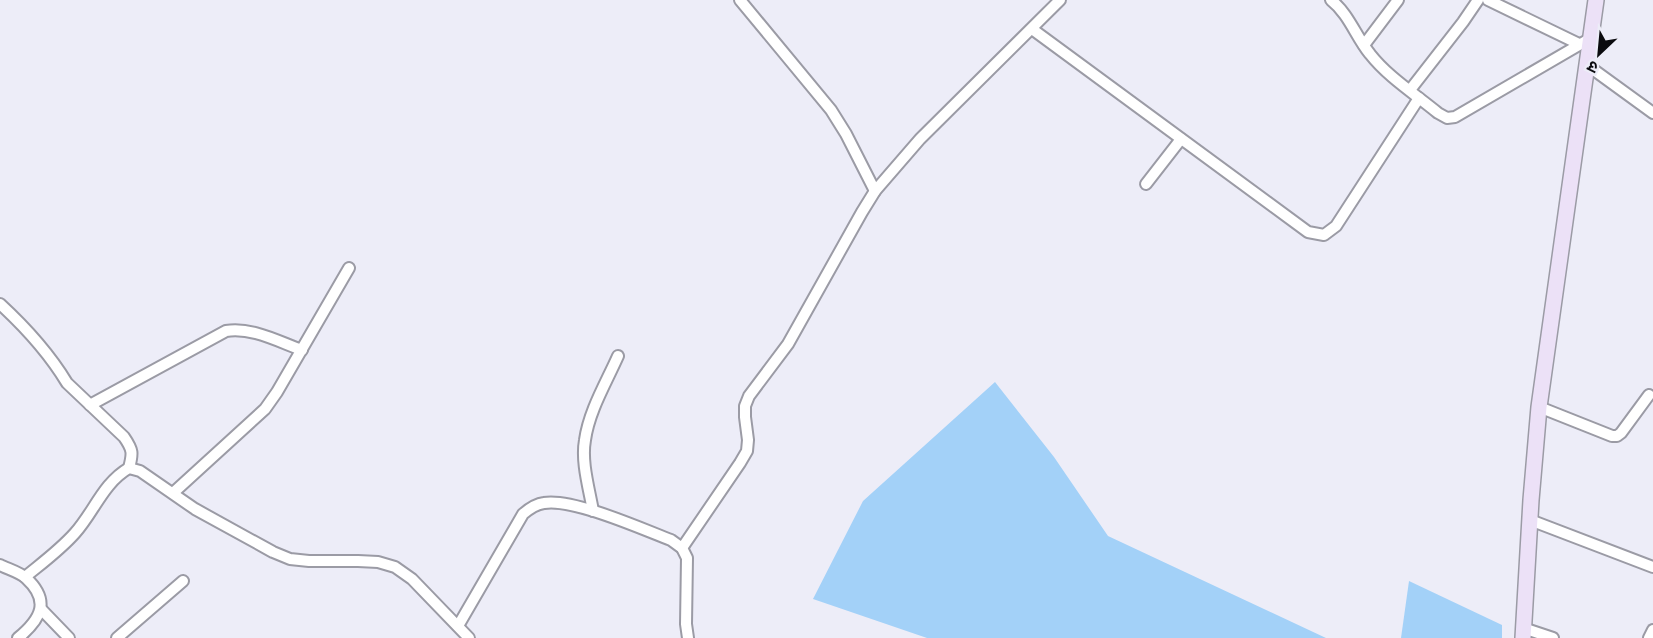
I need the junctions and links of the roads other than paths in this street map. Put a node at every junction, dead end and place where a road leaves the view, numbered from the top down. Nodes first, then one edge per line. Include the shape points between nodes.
1 (740, 0) edge
2 (1060, 0) edge
3 (1331, 0) edge
4 (1398, 0) edge
5 (1479, 0) edge
6 (1488, 0) edge
7 (1596, 0) edge
8 (1032, 28) junction
9 (1585, 41) junction
10 (1364, 45) junction
11 (1587, 65) junction
12 (1415, 94) junction
13 (1653, 113) edge
14 (1181, 139) junction
15 (1146, 184) dead end
16 (875, 191) junction
17 (349, 268) dead end
18 (0, 304) edge
19 (302, 350) junction
20 (618, 356) dead end
21 (1649, 395) dead end
22 (90, 405) junction
23 (1539, 407) junction
24 (129, 468) junction
25 (173, 493) junction
26 (593, 510) junction
27 (1530, 520) junction
28 (682, 548) junction
29 (0, 565) edge
30 (1653, 567) edge
31 (25, 577) junction
32 (183, 581) dead end
33 (41, 609) junction
34 (458, 626) junction
35 (1653, 630) edge
36 (1523, 633) edge
37 (18, 638) edge
38 (69, 638) edge
39 (117, 638) edge
40 (469, 638) edge
41 (688, 638) edge
42 (1552, 638) edge
43 (1649, 638) edge

1 - 16 street via 831,110
2 - 8 street
3 - 10 street
4 - 10 street
5 - 12 street
6 - 9 street
7 - 9 main road
8 - 14 street
8 - 16 street via 920,139
9 - 11 main road
9 - 12 street via 1455,117 1438,113
10 - 12 street via 1380,65
11 - 13 street
11 - 23 main road
12 - 14 street via 1336,226 1324,235 1308,232
14 - 15 street
16 - 28 street via 788,344 749,396 745,406 747,451
17 - 19 street
18 - 22 street
19 - 22 street via 248,330 226,331
19 - 25 street via 264,409
20 - 26 street via 584,441
21 - 23 street via 1617,436
22 - 24 street via 131,447
23 - 27 main road
24 - 25 street
24 - 31 street via 109,484 76,532
25 - 34 street via 195,509 290,559 378,562 395,567
26 - 28 street via 671,540
26 - 34 street via 546,502 533,506 524,514
27 - 30 street
27 - 36 main road
28 - 41 street via 687,558
29 - 31 street
31 - 33 street via 37,591
32 - 39 street
33 - 37 street
33 - 38 street
34 - 40 street
35 - 43 street
36 - 42 street

